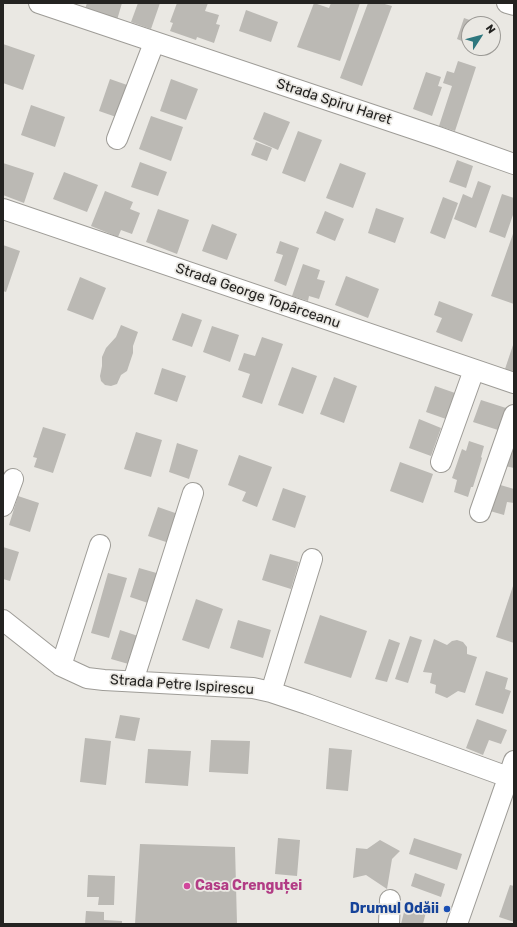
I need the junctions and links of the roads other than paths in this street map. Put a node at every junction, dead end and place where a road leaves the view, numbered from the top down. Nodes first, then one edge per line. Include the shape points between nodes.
1 (39, 3) edge
2 (507, 3) edge
3 (514, 5) edge
4 (154, 42) junction
5 (117, 139) dead end
6 (514, 164) edge
7 (3, 209) edge
8 (474, 370) junction
9 (514, 383) edge
10 (514, 415) edge
11 (441, 462) dead end
12 (13, 479) dead end
13 (193, 492) dead end
14 (3, 506) edge
15 (480, 512) dead end
16 (100, 545) dead end
17 (312, 559) dead end
18 (3, 620) edge
19 (61, 666) junction
20 (133, 681) junction
21 (271, 692) junction
22 (511, 769) edge
23 (390, 900) dead end
24 (390, 924) edge
25 (457, 924) edge

1 - 4 street, Strada Spiru Haret
2 - 3 street
4 - 5 street
4 - 6 street, Strada Spiru Haret
7 - 8 street, Strada George Topârceanu
8 - 9 street, Strada George Topârceanu
8 - 11 street
10 - 15 street
12 - 14 street
13 - 20 street
16 - 19 street
17 - 21 street
18 - 19 street, Strada Petre Ispirescu
19 - 20 street, Strada Petre Ispirescu via 86,678
20 - 21 street, Strada Petre Ispirescu via 253,688
21 - 22 street, Strada Petre Ispirescu
22 - 25 street
23 - 24 street

